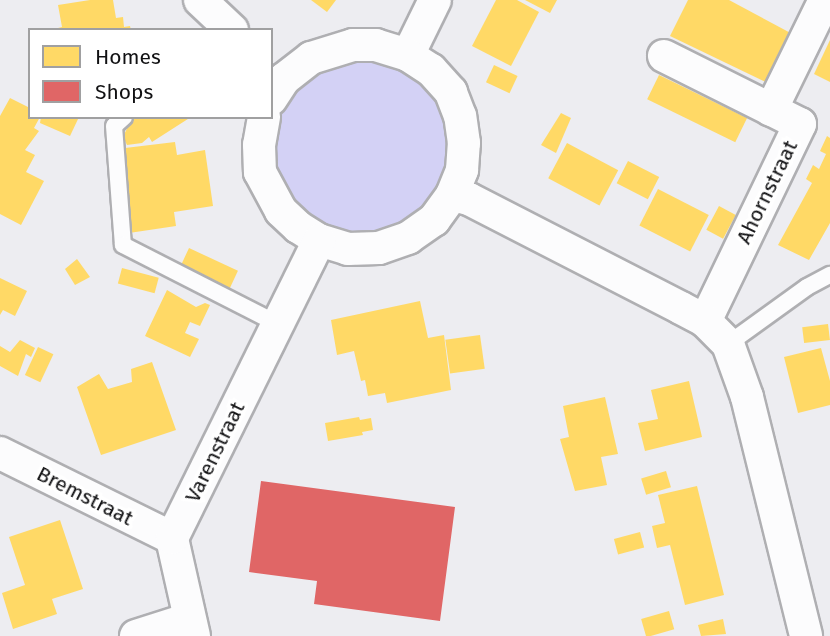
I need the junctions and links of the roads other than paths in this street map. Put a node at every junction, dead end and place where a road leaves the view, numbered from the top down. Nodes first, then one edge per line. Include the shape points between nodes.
1 (200, 0) edge
2 (435, 0) edge
3 (825, 0) edge
4 (229, 28) edge
5 (408, 55) junction
6 (664, 56) dead end
7 (276, 81) edge
8 (771, 110) junction
9 (122, 119) edge
10 (264, 119) edge
11 (452, 195) junction
12 (318, 240) junction
13 (830, 275) edge
14 (705, 321) junction
15 (278, 324) junction
16 (729, 344) junction
17 (0, 453) edge
18 (172, 538) junction
19 (191, 627) edge
20 (135, 636) edge
21 (806, 636) edge

1 - 4 street
2 - 5 street
3 - 8 street
5 - 7 street via 376,45 354,45 311,58
5 - 11 street via 451,92 460,116 462,170
6 - 8 street, Ahornstraat
8 - 14 street, Ahornstraat via 800,124
9 - 15 lane via 114,126 123,246
10 - 12 street via 260,172 281,211
11 - 12 street via 434,220 408,238 379,248 348,249
11 - 14 street via 481,205
12 - 15 street, Varenstraat
13 - 16 lane
14 - 16 street
15 - 18 street, Varenstraat
16 - 21 street via 747,397
17 - 18 street, Bremstraat
18 - 19 street
19 - 20 street

